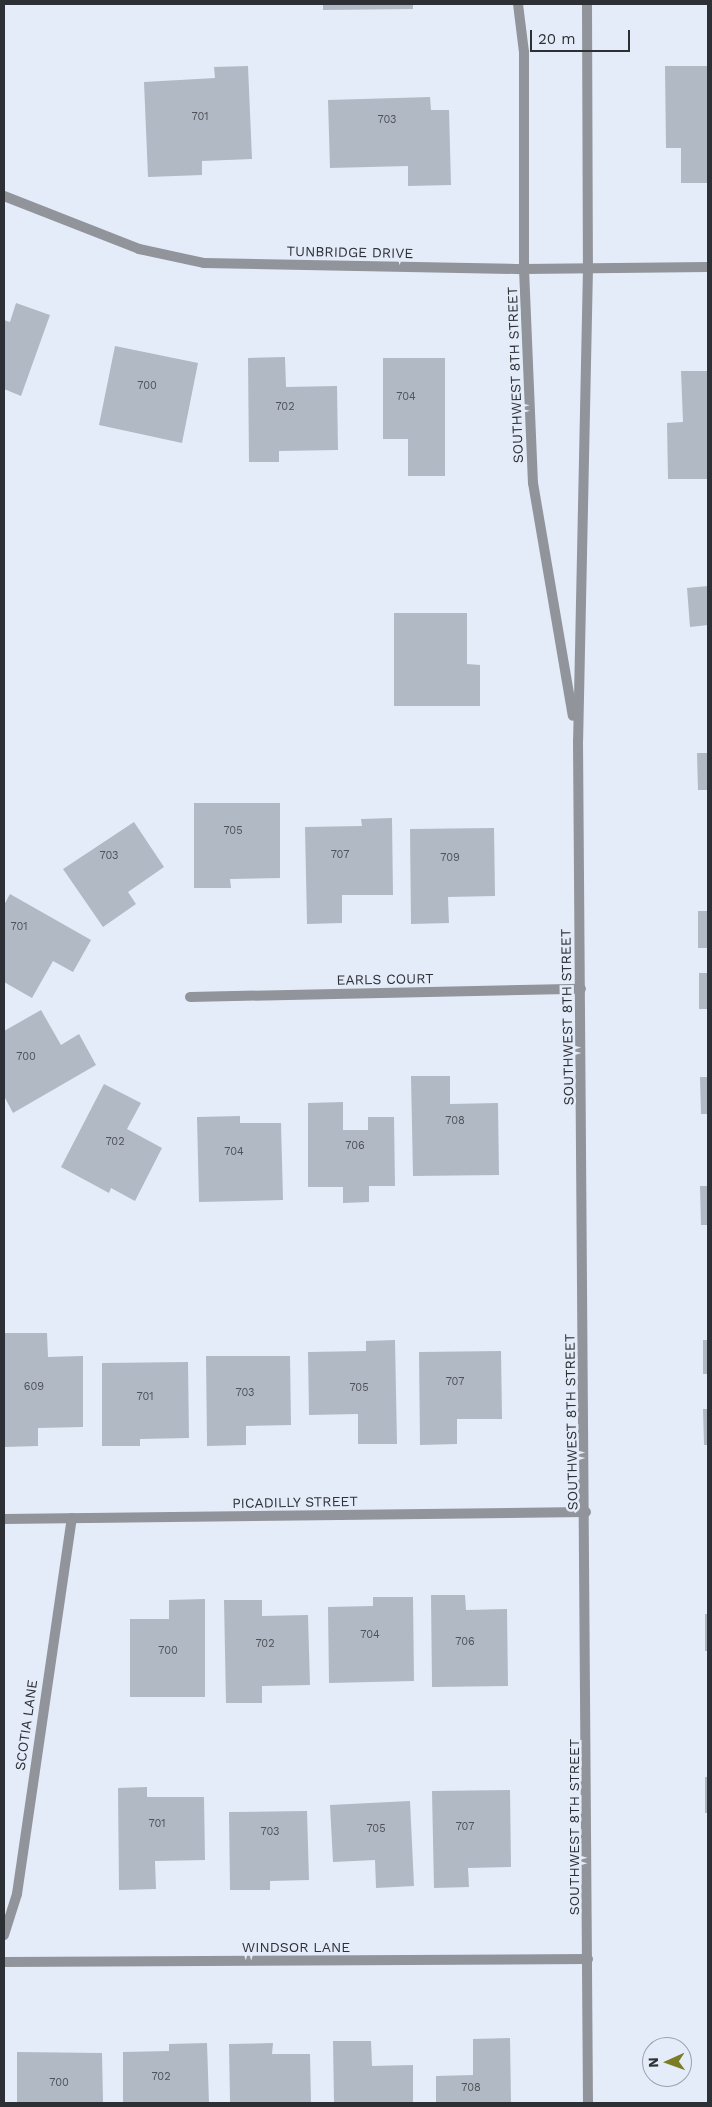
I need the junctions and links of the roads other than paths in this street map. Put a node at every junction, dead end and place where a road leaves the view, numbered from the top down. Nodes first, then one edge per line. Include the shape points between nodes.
1 (518, 4) edge
2 (587, 4) edge
3 (4, 196) edge
4 (708, 267) edge
5 (588, 268) junction
6 (524, 269) junction
7 (578, 741) junction
8 (581, 989) junction
9 (190, 997) dead end
10 (586, 1512) junction
11 (72, 1518) junction
12 (4, 1519) edge
13 (4, 1935) edge
14 (588, 1959) junction
15 (4, 1962) edge
16 (588, 2103) edge

1 - 6 street, SOUTHWEST 8TH STREET via 524,52
2 - 5 street, SOUTHWEST 8TH STREET
3 - 6 street, TUNBRIDGE DRIVE via 139,250 204,263
4 - 5 street, TUNBRIDGE DRIVE
5 - 6 street, TUNBRIDGE DRIVE
5 - 7 street, SOUTHWEST 8TH STREET
6 - 7 street, SOUTHWEST 8TH STREET via 533,483
7 - 8 street, SOUTHWEST 8TH STREET
8 - 9 street, EARLS COURT
8 - 10 street, SOUTHWEST 8TH STREET
10 - 11 street, PICADILLY STREET
10 - 14 street, SOUTHWEST 8TH STREET
11 - 12 street, PICADILLY STREET
11 - 13 street, SCOTIA LANE via 17,1894
14 - 15 street, WINDSOR LANE
14 - 16 street, SOUTHWEST 8TH STREET

